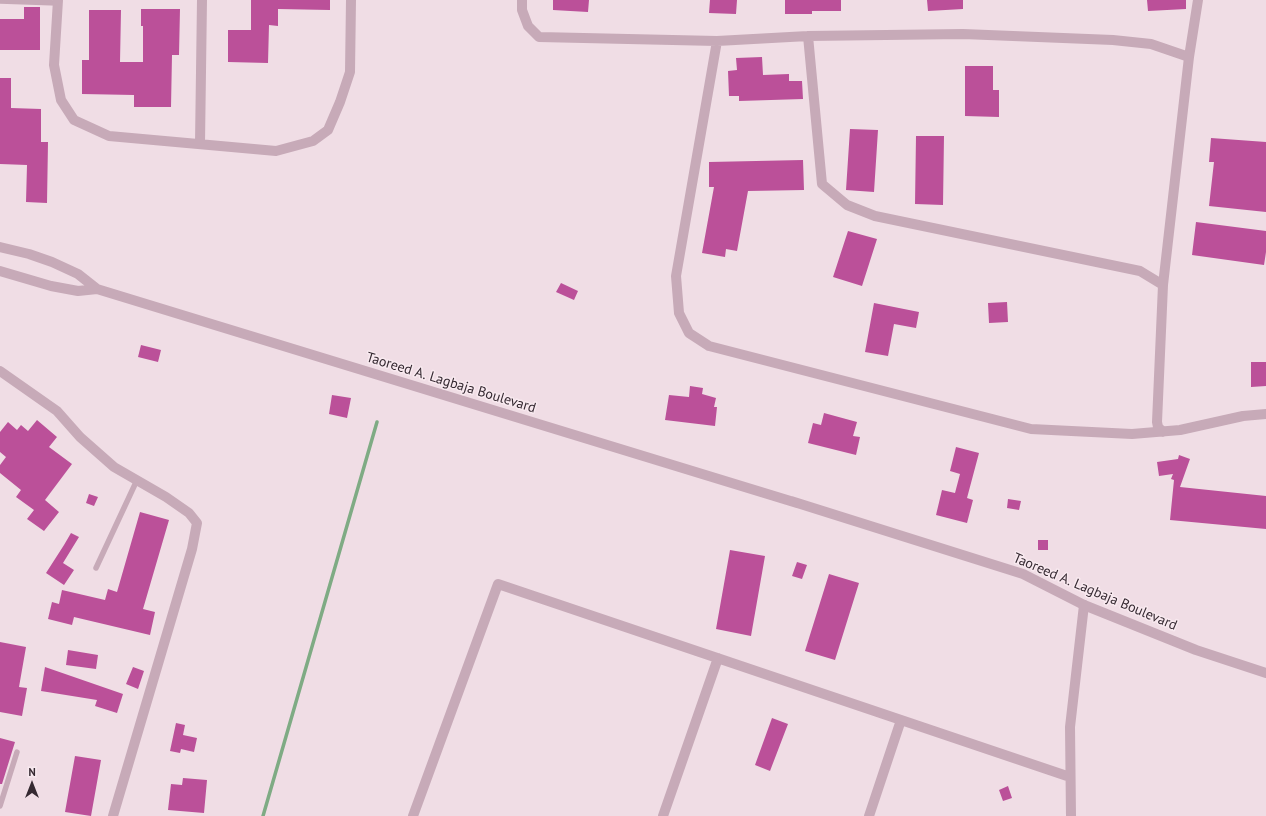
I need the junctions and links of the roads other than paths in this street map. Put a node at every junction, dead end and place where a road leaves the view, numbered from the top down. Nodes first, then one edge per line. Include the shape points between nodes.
1 (202, 0) edge
2 (351, 0) edge
3 (522, 0) edge
4 (1198, 0) edge
5 (0, 1) edge
6 (58, 2) edge
7 (808, 36) junction
8 (717, 41) junction
9 (1189, 57) junction
10 (200, 143) junction
11 (0, 247) edge
12 (0, 271) edge
13 (1164, 285) junction
14 (97, 289) junction
15 (0, 371) edge
16 (1266, 414) edge
17 (1163, 432) junction
18 (670, 464) dead end
19 (137, 480) junction
20 (797, 503) junction
21 (96, 568) dead end
22 (1084, 604) junction
23 (718, 658) junction
24 (1266, 664) edge
25 (1262, 672) edge
26 (901, 720) junction
27 (17, 752) dead end
28 (1070, 777) junction
29 (0, 806) edge
30 (113, 816) edge
31 (413, 816) edge
32 (663, 816) edge
33 (869, 816) edge
34 (1071, 816) edge

1 - 10 street
2 - 10 street via 350,72 328,130 313,141 276,151
3 - 8 street via 522,10 528,26 539,37
4 - 9 street
5 - 6 lane
6 - 10 street via 54,65 61,100 74,120 109,136
7 - 8 street
7 - 9 street via 963,34 1113,40 1151,44
7 - 13 street via 822,184 847,205 875,216 1140,271
8 - 17 street via 676,276 678,313 689,333 709,346 1031,429 1132,434
9 - 13 street
11 - 14 street, Taoreed A. Lagbaja Boulevard via 52,262 78,274
12 - 14 street, Taoreed A. Lagbaja Boulevard via 51,286 78,291
13 - 17 street via 1156,422
14 - 20 street, Taoreed A. Lagbaja Boulevard
15 - 19 street via 58,411 80,436 114,467
16 - 17 street
18 - 20 street, Taoreed A. Lagbaja Boulevard
19 - 21 lane
19 - 30 street via 172,501 198,523
20 - 22 street, Taoreed A. Lagbaja Boulevard via 1024,574
22 - 25 street, Taoreed A. Lagbaja Boulevard via 1196,650
22 - 28 street via 1070,727
23 - 26 street
23 - 31 street via 498,584
23 - 32 street
24 - 25 street
26 - 28 street
26 - 33 street
27 - 29 lane
28 - 34 street

